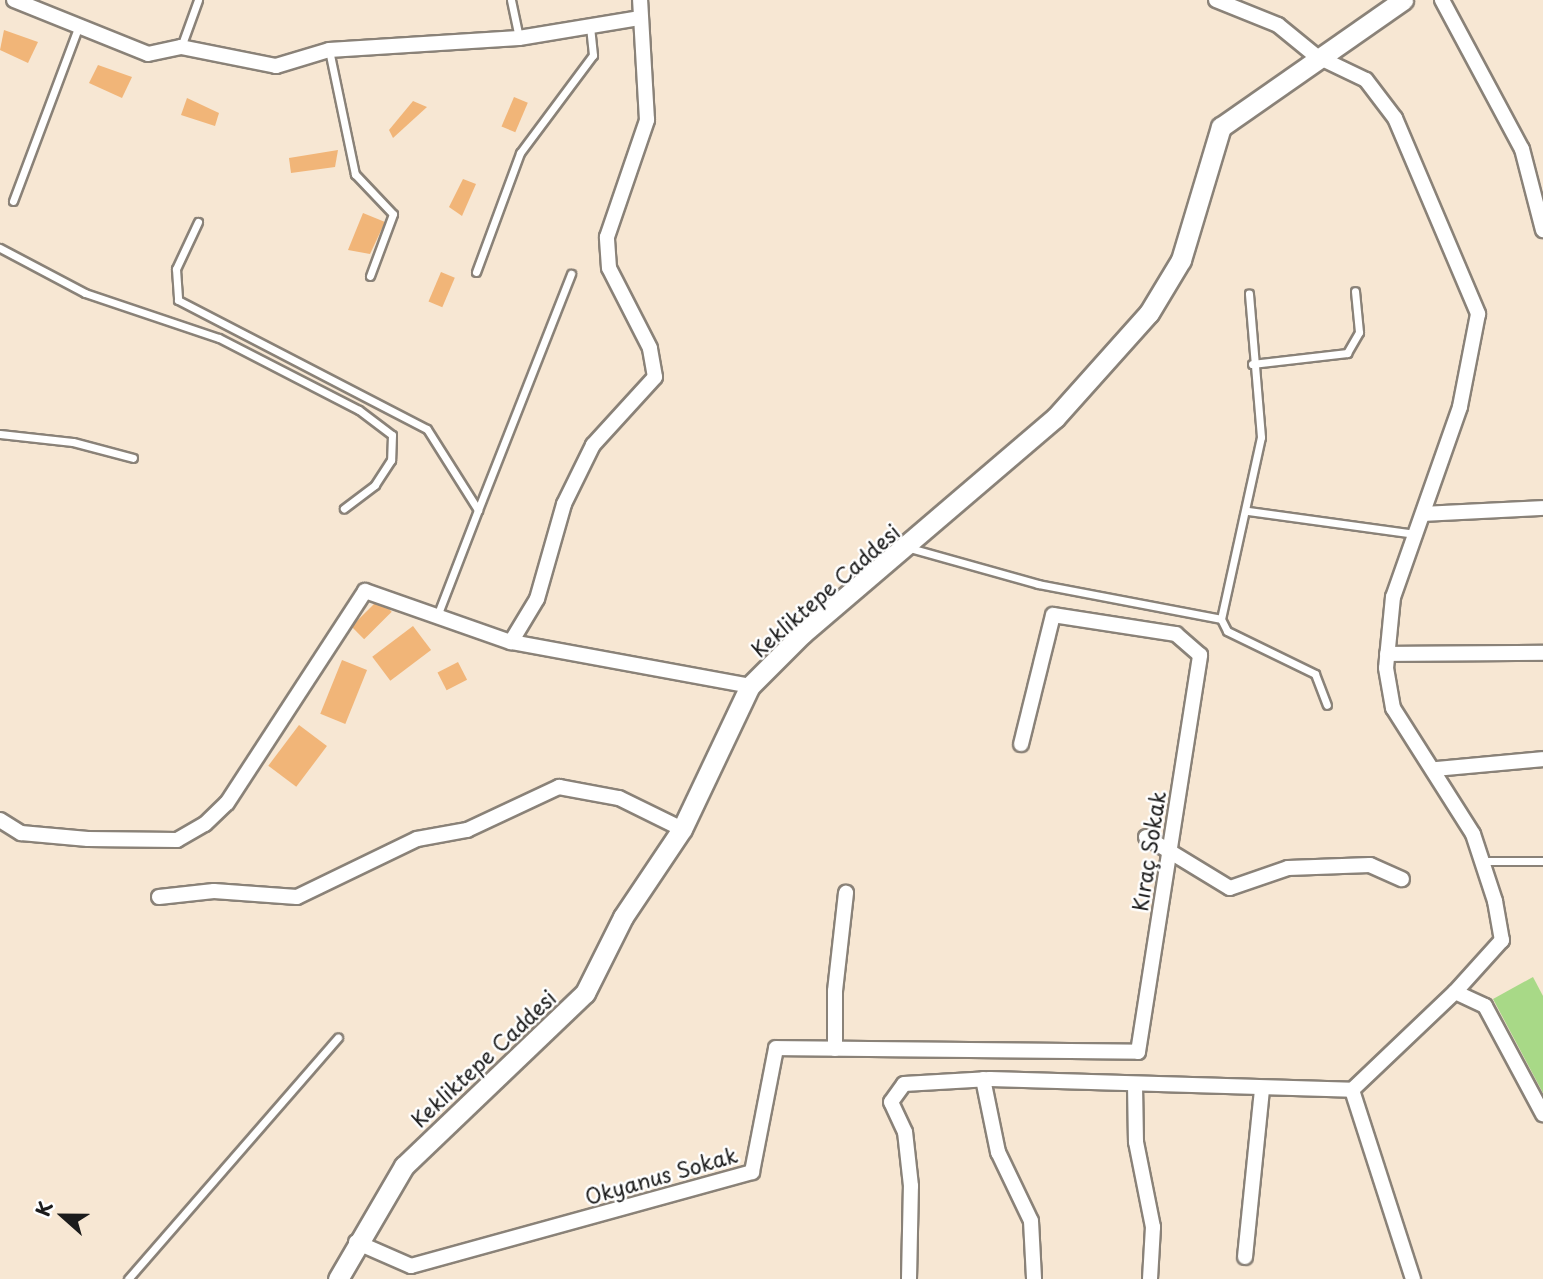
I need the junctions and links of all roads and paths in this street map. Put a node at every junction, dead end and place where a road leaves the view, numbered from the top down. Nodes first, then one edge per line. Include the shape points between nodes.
1 (14, 0) edge
2 (198, 0) edge
3 (511, 0) edge
4 (640, 0) edge
5 (1216, 0) edge
6 (1403, 0) edge
7 (1442, 0) edge
8 (640, 18) junction
9 (590, 26) junction
10 (78, 28) junction
11 (519, 38) junction
12 (181, 47) junction
13 (329, 50) junction
14 (1316, 56) junction
15 (13, 201) dead end
16 (198, 222) dead end
17 (1543, 230) edge
18 (0, 248) edge
19 (476, 272) dead end
20 (571, 274) dead end
21 (370, 276) dead end
22 (1355, 291) dead end
23 (1249, 293) dead end
24 (1252, 364) junction
25 (0, 434) edge
26 (133, 458) dead end
27 (344, 508) dead end
28 (1543, 508) edge
29 (478, 510) junction
30 (1248, 511) junction
31 (1424, 514) junction
32 (1417, 534) junction
33 (909, 548) junction
34 (437, 617) junction
35 (1221, 619) junction
36 (511, 642) junction
37 (1543, 653) edge
38 (1387, 654) junction
39 (750, 686) junction
40 (1327, 705) dead end
41 (1021, 744) dead end
42 (1543, 759) edge
43 (1436, 769) junction
44 (0, 820) edge
45 (682, 829) junction
46 (1146, 837) dead end
47 (1169, 853) junction
48 (1543, 861) edge
49 (1482, 862) junction
50 (1402, 879) dead end
51 (846, 893) dead end
52 (159, 897) dead end
53 (1455, 992) junction
54 (338, 1037) dead end
55 (835, 1049) junction
56 (1138, 1052) joint
57 (982, 1079) junction
58 (1136, 1085) junction
59 (1262, 1089) junction
60 (1352, 1090) junction
61 (1543, 1114) edge
62 (356, 1242) junction
63 (1245, 1257) dead end
64 (128, 1279) edge
65 (338, 1279) edge
66 (909, 1279) edge
67 (1034, 1279) edge
68 (1150, 1279) edge
69 (1413, 1279) edge

1 - 10 street
2 - 12 lane
3 - 11 lane
4 - 8 street
5 - 14 street via 1278,25
6 - 14 street, Kekliktepe Caddesi
7 - 17 street via 1522,149
8 - 9 street
8 - 36 street via 647,120 607,237 609,268 650,348 655,377 593,445 564,504 537,599
9 - 11 street
9 - 19 lane via 593,55 520,153
10 - 12 street via 148,54
10 - 15 lane
11 - 13 street
12 - 13 street via 276,66
13 - 21 lane via 355,174 393,214
14 - 31 street via 1366,80 1395,118 1478,314 1474,360
14 - 33 street, Kekliktepe Caddesi via 1221,127 1181,260 1149,313 1055,418
16 - 29 lane via 176,269 178,300 428,429
18 - 27 lane via 85,293 219,338 359,410 392,435 391,460 375,485
20 - 29 lane
22 - 24 lane via 1359,332 1347,353
23 - 24 lane
24 - 30 lane via 1261,437
25 - 26 lane via 73,442
28 - 31 street
29 - 34 lane
30 - 32 lane
30 - 35 lane
31 - 32 street
32 - 38 street via 1393,597
33 - 35 lane via 1038,584
33 - 39 street, Kekliktepe Caddesi via 802,634
34 - 36 street
34 - 44 street via 365,591 227,803 177,840 20,833
35 - 40 lane via 1227,631 1315,674
36 - 39 street
37 - 38 street
38 - 43 street via 1393,708
39 - 45 street, Kekliktepe Caddesi
41 - 47 street, Kıraç Sokak via 1053,615 1176,634 1200,655
42 - 43 street
43 - 49 street
45 - 52 street via 619,798 559,787 467,830 417,839 297,897 214,891
45 - 62 street, Kekliktepe Caddesi via 623,917 585,993 404,1166
46 - 47 street
47 - 50 street via 1230,888 1288,867 1370,866
47 - 56 street, Kıraç Sokak
48 - 49 lane
49 - 53 street via 1502,940
51 - 55 street via 835,991
53 - 60 street
53 - 61 street via 1485,1006
54 - 64 lane
55 - 56 street, Okyanus Sokak
55 - 62 street, Okyanus Sokak via 776,1048 752,1172 411,1266
57 - 58 street
57 - 66 street via 904,1084 891,1102 905,1132 911,1186
57 - 67 street via 998,1152 1031,1221
58 - 59 street
58 - 68 street via 1136,1142 1153,1227
59 - 60 street
59 - 63 street
60 - 69 street
62 - 65 street, Kekliktepe Caddesi

